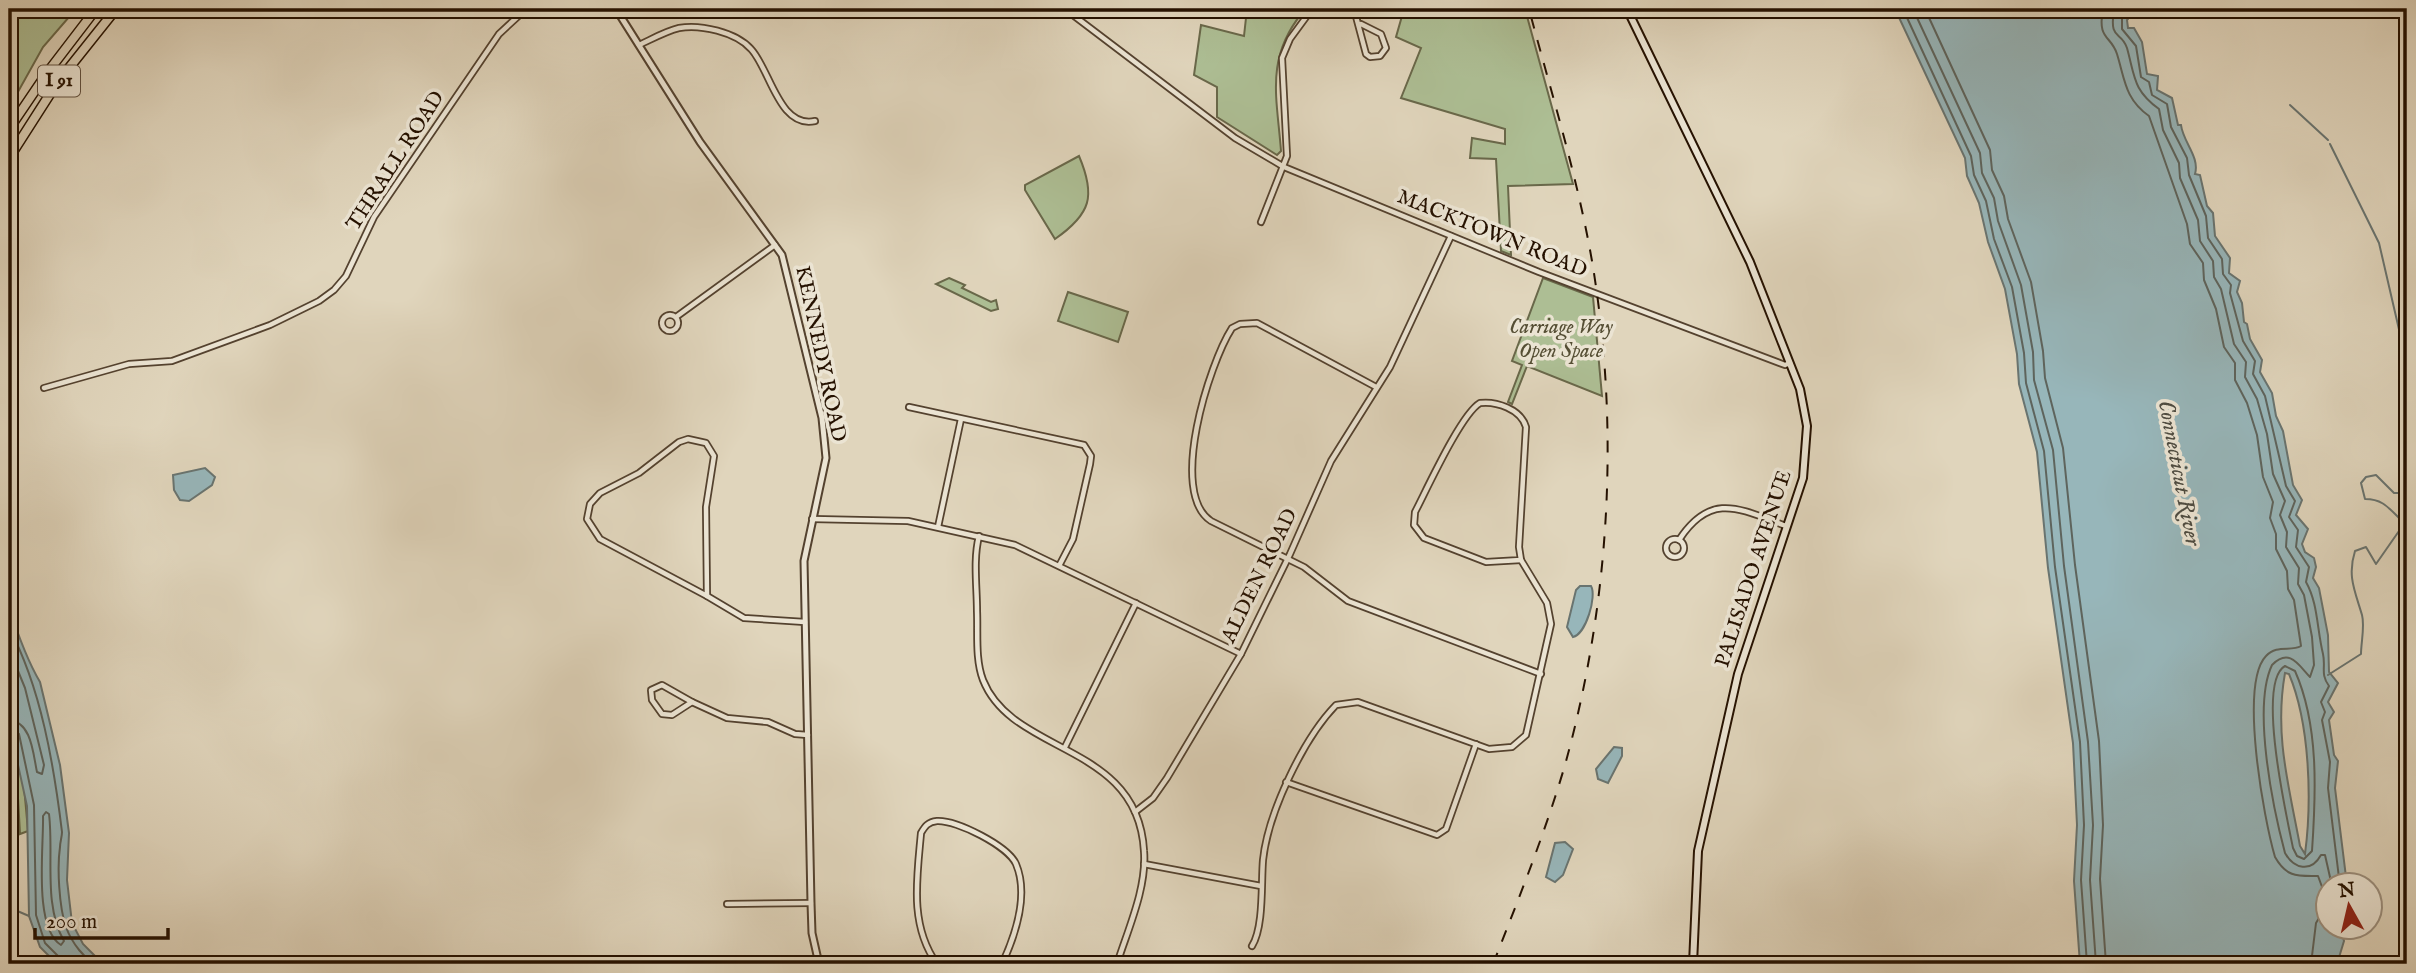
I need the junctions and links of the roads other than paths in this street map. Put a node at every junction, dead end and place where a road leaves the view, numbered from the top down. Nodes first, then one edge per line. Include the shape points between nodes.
1 (96, 9) edge
2 (116, 9) edge
3 (526, 9) edge
4 (616, 9) edge
5 (1065, 9) edge
6 (1312, 9) edge
7 (1339, 9) edge
8 (1352, 9) edge
9 (1628, 9) edge
10 (1361, 24) junction
11 (639, 44) junction
12 (815, 121) dead end
13 (9, 129) edge
14 (9, 158) edge
15 (1284, 167) junction
16 (1261, 222) dead end
17 (1451, 236) junction
18 (775, 245) junction
19 (676, 317) dead end
20 (1790, 363) junction
21 (1377, 387) junction
22 (44, 388) dead end
23 (909, 407) dead end
24 (961, 419) junction
25 (811, 519) junction
26 (1786, 526) junction
27 (938, 527) junction
28 (979, 536) junction
29 (1679, 540) dead end
30 (1288, 559) junction
31 (1521, 560) junction
32 (1060, 564) junction
33 (707, 596) junction
34 (1136, 603) junction
35 (805, 622) junction
36 (1241, 654) junction
37 (1541, 674) junction
38 (692, 702) junction
39 (808, 735) junction
40 (1476, 744) junction
41 (1065, 747) junction
42 (1286, 782) junction
43 (1135, 812) junction
44 (1144, 864) junction
45 (1261, 886) junction
46 (811, 903) junction
47 (727, 904) dead end
48 (1252, 946) dead end
49 (819, 964) edge
50 (937, 964) edge
51 (1002, 964) edge
52 (1117, 964) edge
53 (1693, 964) edge

1 - 13 highway, I 91
2 - 14 highway, I 91 via 57,83
3 - 22 street, THRALL ROAD via 499,34 374,217 346,276 334,290 270,325 172,361 129,364
4 - 11 street, KENNEDY ROAD
5 - 15 street, MACKTOWN ROAD via 1235,138
6 - 15 street via 1282,58
7 - 8 street
8 - 10 street
9 - 20 main road, PALISADO AVENUE via 1728,212
10 - 10 street via 1381,34 1386,48 1380,56 1366,54 1358,34
11 - 12 street via 688,27 741,41 758,59 788,112 801,121
11 - 18 street, KENNEDY ROAD via 700,142
15 - 16 street
15 - 17 street, MACKTOWN ROAD
17 - 20 street, MACKTOWN ROAD via 1785,365
17 - 21 street, ALDEN ROAD
18 - 19 street
18 - 25 street, KENNEDY ROAD via 790,278 825,433 826,458
20 - 26 main road, PALISADO AVENUE via 1804,406 1807,449
21 - 30 street, ALDEN ROAD via 1336,452
21 - 30 street via 1257,323 1240,324 1226,338 1195,422 1196,505 1211,521
23 - 24 street
24 - 27 street
24 - 32 street via 1087,449 1090,464 1076,528
25 - 27 street via 885,518
25 - 35 street, KENNEDY ROAD via 805,546
26 - 29 street via 1738,509 1721,508 1696,518
26 - 53 main road, PALISADO AVENUE via 1738,674 1698,851
27 - 28 street
28 - 32 street
28 - 41 street via 978,643 983,680 1008,715
30 - 36 street, ALDEN ROAD
30 - 37 street via 1368,610
31 - 31 street via 1525,421 1492,402 1480,403 1472,408 1455,438 1415,512 1413,525 1424,538 1486,562
31 - 37 street via 1550,613
32 - 34 street
33 - 33 street via 706,507 714,456 706,443 688,439 600,493 590,504 587,519 600,539
33 - 35 street via 744,618
34 - 36 street
34 - 41 street
35 - 39 street, KENNEDY ROAD
36 - 43 street, ALDEN ROAD via 1167,778 1153,798
37 - 40 street via 1523,740 1506,749
38 - 38 street via 662,685 651,690 652,701 667,716
38 - 39 street via 727,718 768,722
39 - 46 street, KENNEDY ROAD
40 - 42 street via 1359,702 1342,702 1329,712
40 - 42 street via 1446,829 1434,836
41 - 43 street via 1110,777
42 - 45 street via 1272,814
43 - 44 street
44 - 45 street
44 - 52 street
45 - 48 street via 1258,933
46 - 47 street
46 - 49 street, KENNEDY ROAD
50 - 51 street via 924,941 916,905 921,833 926,824 935,821 989,840 1015,862 1021,898

